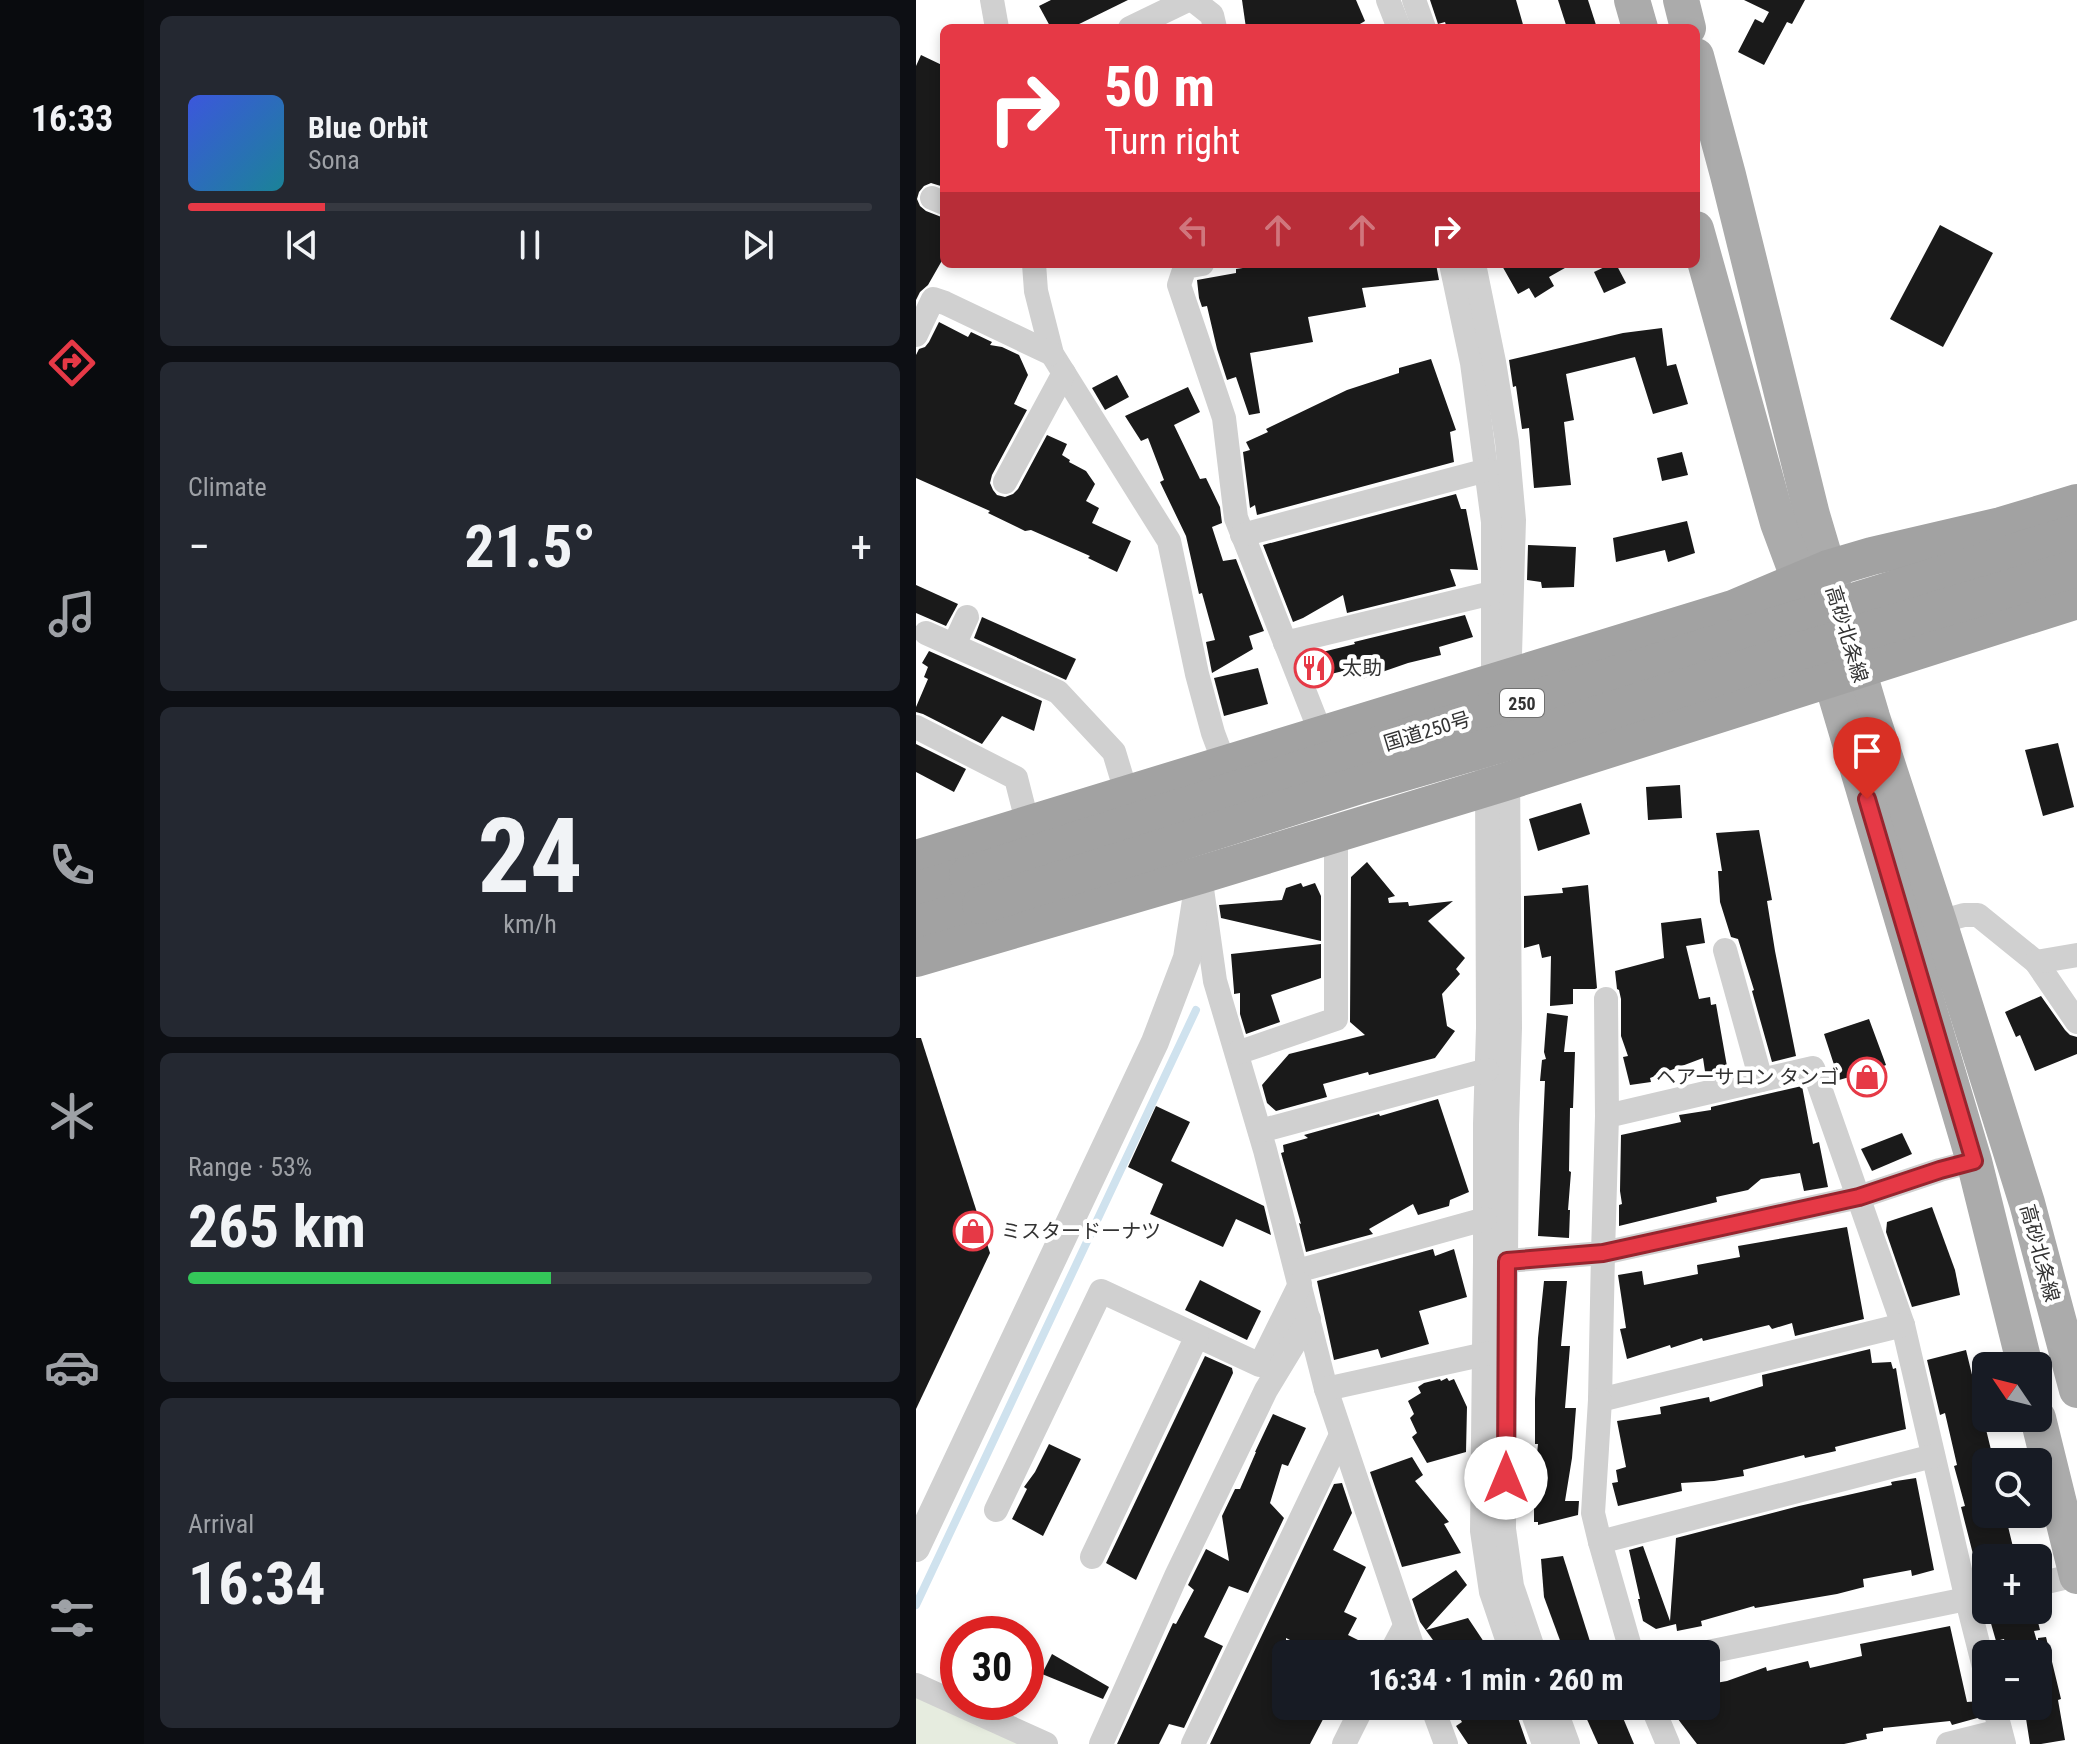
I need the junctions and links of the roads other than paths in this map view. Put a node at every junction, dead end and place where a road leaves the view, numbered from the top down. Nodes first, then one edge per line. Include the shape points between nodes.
1 (992, 0) edge
2 (1191, 0) edge
3 (1388, 0) edge
4 (1414, 0) edge
5 (1632, 0) edge
6 (1681, 0) edge
7 (996, 24) edge
8 (1139, 24) edge
9 (1214, 24) edge
10 (1397, 24) edge
11 (1423, 24) edge
12 (1639, 24) edge
13 (1687, 24) edge
14 (1700, 71) edge
15 (1700, 243) edge
16 (1034, 268) edge
17 (1185, 268) edge
18 (1452, 268) edge
19 (1475, 268) edge
20 (916, 335) edge
21 (1058, 364) junction
22 (1487, 470) junction
23 (1005, 482) dead end
24 (2077, 483) edge
25 (2077, 503) edge
26 (2077, 533) edge
27 (1242, 535) junction
28 (1872, 556) junction
29 (2077, 568) edge
30 (1814, 576) junction
31 (1492, 593) junction
32 (2077, 600) edge
33 (967, 617) dead end
34 (2077, 623) edge
35 (926, 633) dead end
36 (1285, 643) junction
37 (954, 645) junction
38 (1903, 656) junction
39 (1845, 674) junction
40 (1501, 680) junction
41 (916, 727) edge
42 (1322, 736) junction
43 (1225, 765) junction
44 (1497, 784) junction
45 (1127, 795) junction
46 (1028, 825) junction
47 (1336, 834) junction
48 (916, 859) edge
49 (1200, 875) junction
50 (975, 890) junction
51 (916, 891) edge
52 (1939, 922) junction
53 (916, 925) edge
54 (1725, 950) dead end
55 (2077, 955) edge
56 (916, 958) edge
57 (2036, 962) junction
58 (1606, 999) dead end
59 (2077, 1022) edge
60 (1237, 1053) junction
61 (1487, 1070) junction
62 (1761, 1080) junction
63 (1607, 1116) junction
64 (1260, 1131) junction
65 (1974, 1161) junction
66 (1859, 1197) junction
67 (1485, 1219) junction
68 (1603, 1253) junction
69 (1507, 1261) junction
70 (1298, 1277) junction
71 (1309, 1319) junction
72 (1903, 1325) junction
73 (1197, 1336) junction
74 (1495, 1351) junction
75 (2022, 1352) edge
76 (1326, 1389) junction
77 (2077, 1390) edge
78 (1600, 1400) junction
79 (2041, 1432) edge
80 (1341, 1435) junction
81 (1933, 1456) junction
82 (996, 1510) dead end
83 (1600, 1542) junction
84 (916, 1548) edge
85 (1092, 1557) dead end
86 (2077, 1576) edge
87 (2052, 1581) edge
88 (1972, 1585) edge
89 (1972, 1599) edge
90 (1405, 1626) junction
91 (1398, 1640) edge
92 (1410, 1640) edge
93 (1507, 1640) edge
94 (1530, 1640) edge
95 (1628, 1640) edge
96 (1720, 1650) edge
97 (916, 1685) edge
98 (1356, 1720) edge
99 (1437, 1720) edge
100 (1535, 1720) edge
101 (1559, 1720) edge
102 (1658, 1720) edge
103 (2002, 1738) edge
104 (1046, 1744) edge
105 (1101, 1744) edge
106 (1193, 1744) edge
107 (1344, 1744) edge
108 (1446, 1744) edge
109 (1544, 1744) edge
110 (1568, 1744) edge
111 (1668, 1744) edge
112 (1948, 1744) edge

1 - 7 street
2 - 8 street
2 - 9 street via 1212,15
3 - 10 street
4 - 11 street
5 - 12 main road
6 - 13 main road
14 - 30 main road, 高砂北条線 via 1812,515
15 - 30 main road, 高砂北条線 via 1778,523
16 - 21 street
17 - 27 street via 1179,285 1224,418
18 - 22 street
19 - 40 street via 1507,442 1514,520
20 - 21 street via 933,299
21 - 23 street
21 - 43 street via 1169,541 1197,674
22 - 27 street
22 - 31 street
24 - 28 highway via 1923,531
25 - 28 highway, 250
26 - 50 highway, 国道250号 / 250, bridge via 1333,759
27 - 36 street
28 - 30 highway, 250
29 - 50 highway, 国道250号 / 250, bridge via 1363,784
30 - 39 main road, 高砂北条線
30 - 40 highway, 250 via 1733,609
31 - 36 street
31 - 40 street
32 - 38 highway
33 - 37 street
34 - 38 highway via 2012,642
35 - 37 street
36 - 42 street
37 - 45 street via 1058,692 1114,752
38 - 39 highway
39 - 44 highway
39 - 52 main road, 高砂北条線
39 - 65 main road, 高砂北条線
40 - 42 highway, 250
40 - 44 street
41 - 46 street via 1016,778
42 - 43 highway, 250
43 - 45 highway, 250
44 - 47 highway
44 - 61 street
44 - 69 street via 1510,1028
45 - 46 highway, 250
46 - 48 highway, 250
47 - 49 highway
47 - 60 street via 1336,1019
49 - 56 highway
49 - 60 street via 1215,981
49 - 84 street via 1187,958 1155,1042
50 - 51 highway, 国道250号 / 250
50 - 53 highway, 国道250号 / 250
52 - 57 street via 1978,915
52 - 77 main road, 高砂北条線 via 2027,1203
54 - 62 street
55 - 57 street
57 - 59 street
58 - 63 street
60 - 64 street
61 - 64 street
61 - 67 street
62 - 63 street
62 - 66 street via 1813,1068
63 - 68 street
64 - 70 street
65 - 66 street
65 - 75 main road, 高砂北条線
66 - 68 street
66 - 72 street
67 - 70 street
67 - 74 street
68 - 69 street
68 - 78 street
69 - 74 street
70 - 71 street
70 - 73 street via 1260,1365
71 - 76 street
71 - 105 street via 1266,1390
72 - 78 street
72 - 81 street
73 - 82 street via 1101,1291
73 - 85 street
74 - 76 street
74 - 93 street via 1482,1531 1491,1592
74 - 94 street via 1504,1529 1512,1586
76 - 80 street
78 - 83 street via 1593,1513
79 - 86 main road
80 - 90 street
80 - 106 street
81 - 83 street
81 - 88 street
83 - 95 street
86 - 87 street
89 - 96 street
90 - 91 street
90 - 92 street
97 - 104 street
98 - 107 street
99 - 108 street
100 - 109 street
101 - 110 street
102 - 111 street
103 - 112 street

